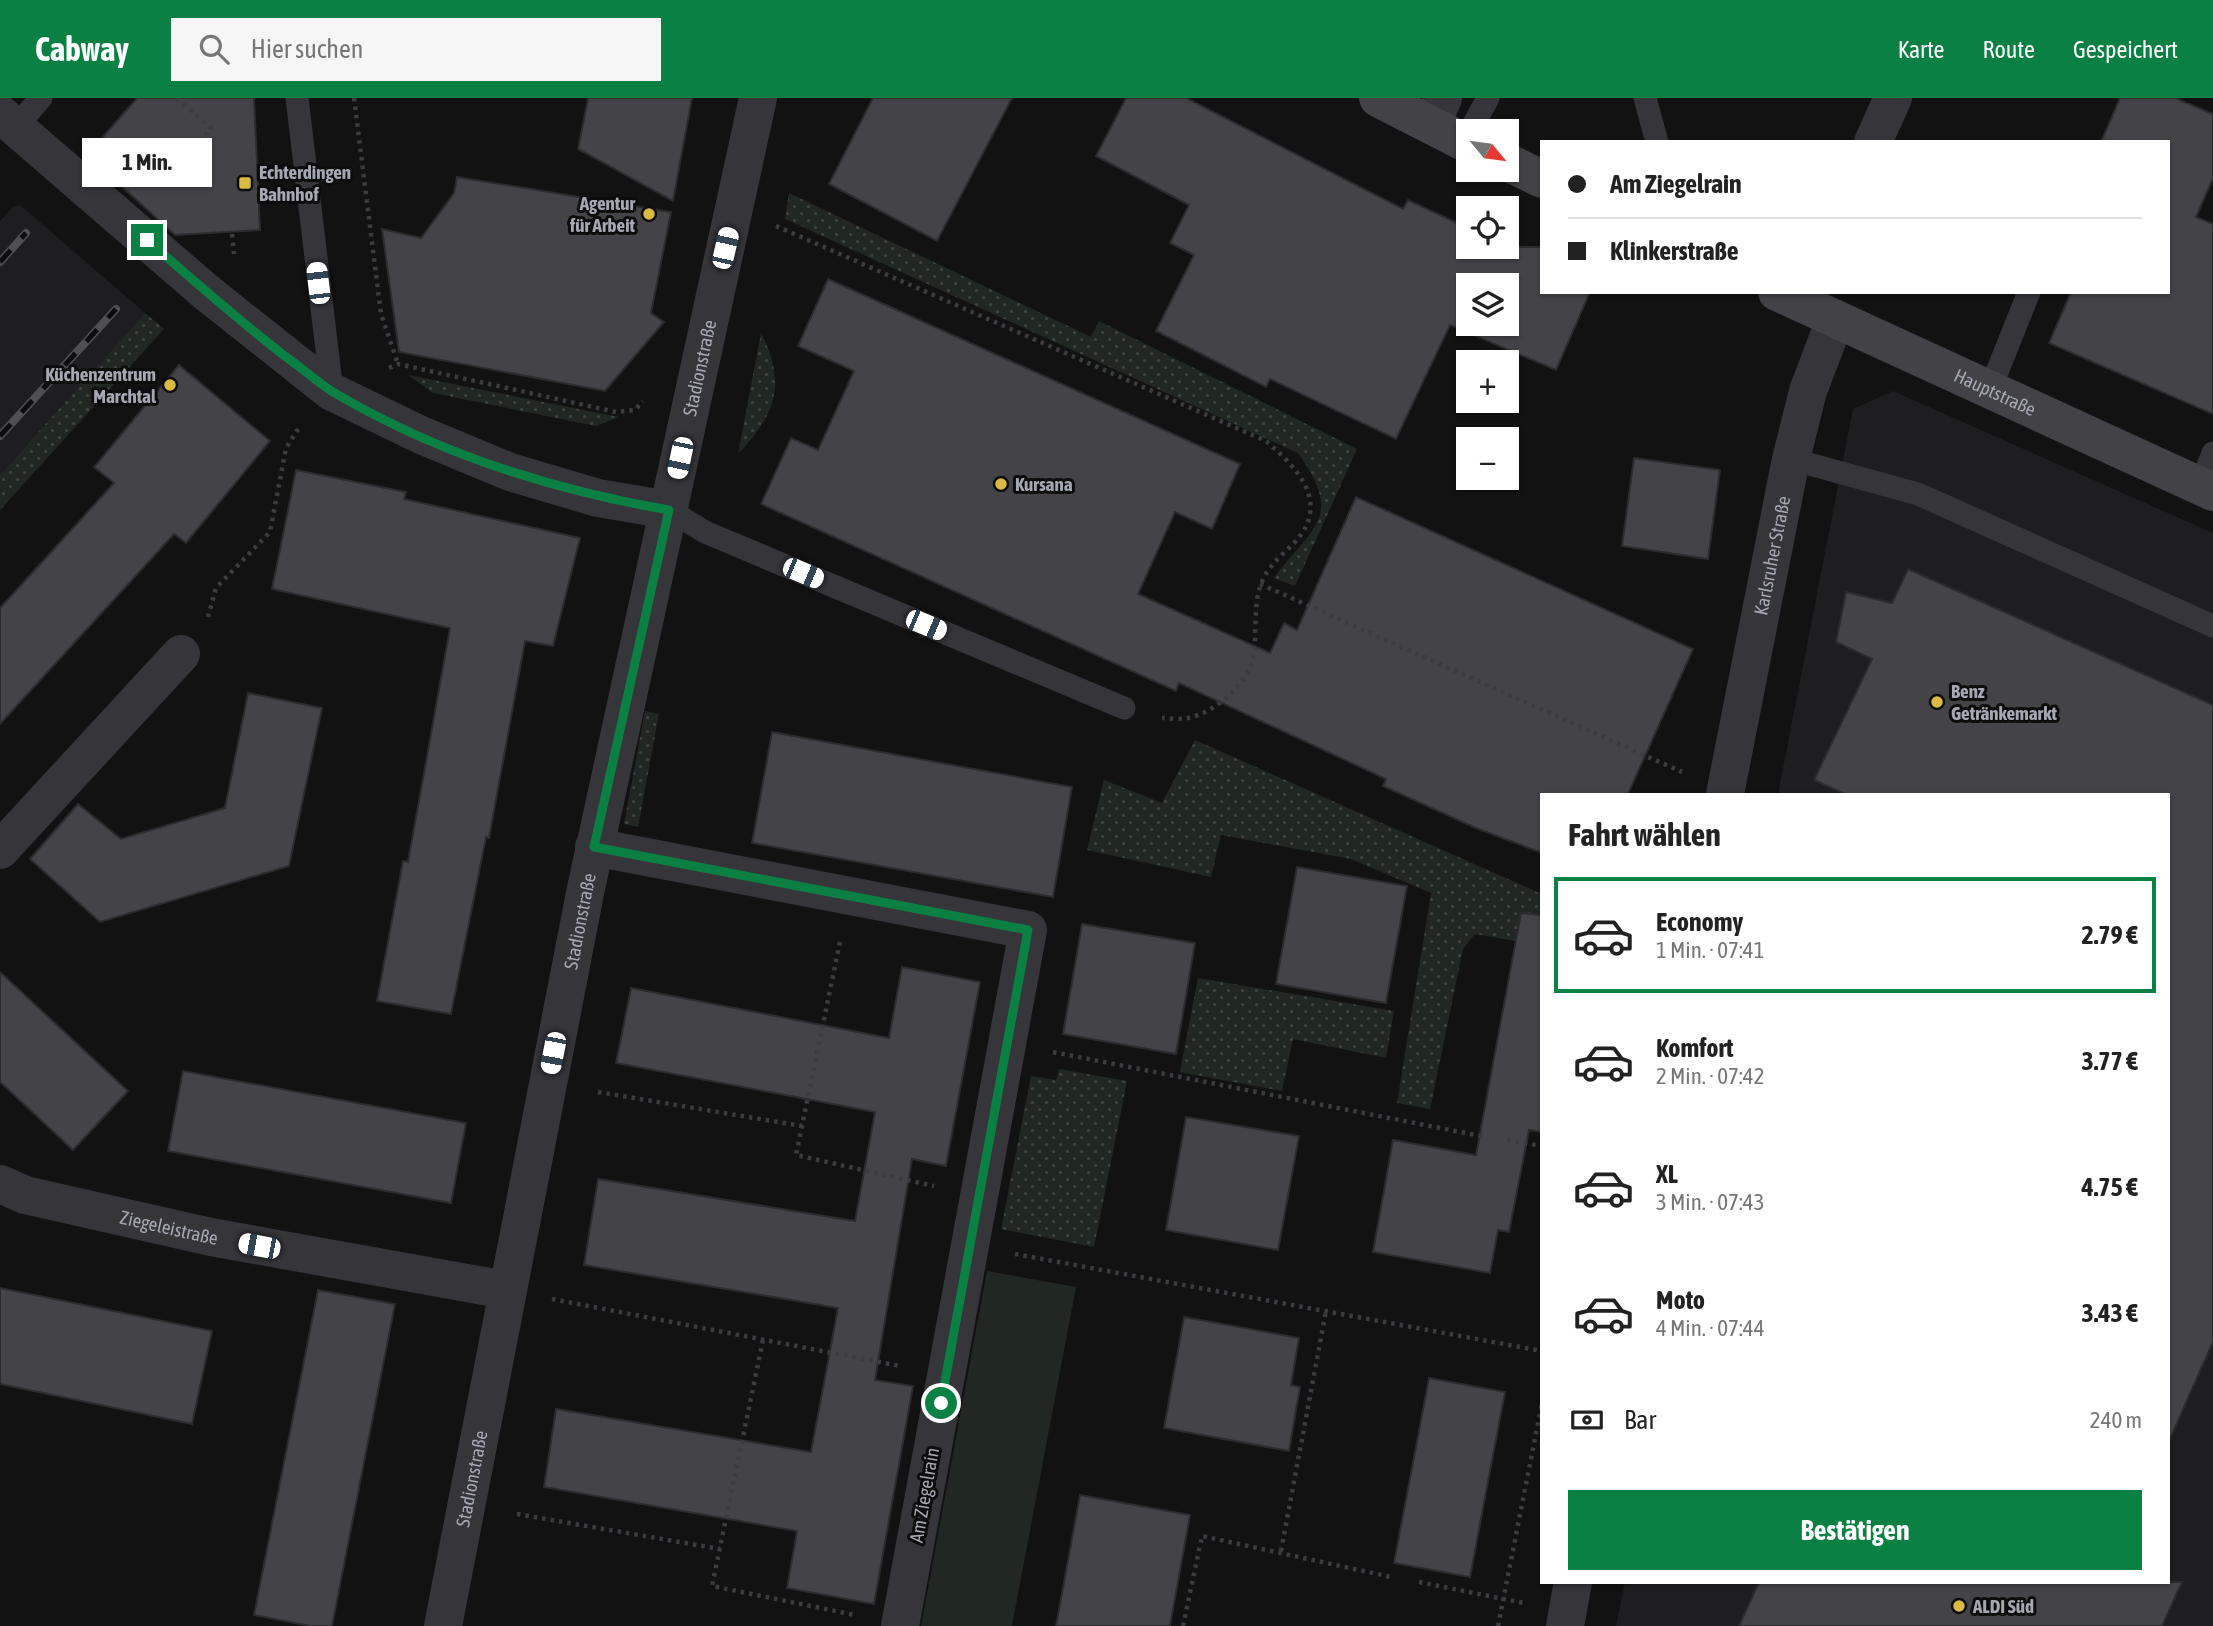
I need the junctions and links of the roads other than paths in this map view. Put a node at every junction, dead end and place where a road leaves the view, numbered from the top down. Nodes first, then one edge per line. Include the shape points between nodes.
1 (41, 98) edge
2 (297, 98) edge
3 (758, 98) edge
4 (1378, 98) edge
5 (1488, 98) edge
6 (1645, 98) edge
7 (1893, 98) edge
8 (1468, 119) edge
9 (8, 121) edge
10 (1456, 128) edge
11 (1656, 140) edge
12 (1874, 140) edge
13 (1519, 168) edge
14 (1540, 178) edge
15 (2028, 294) edge
16 (1806, 302) edge
17 (332, 391) junction
18 (1989, 391) junction
19 (1791, 459) junction
20 (2209, 477) edge
21 (669, 510) junction
22 (2213, 626) edge
23 (181, 654) road end
24 (1124, 708) road end
25 (1725, 793) edge
26 (594, 847) junction
27 (0, 849) edge
28 (0, 1184) edge
29 (506, 1290) junction
30 (443, 1626) edge
31 (900, 1626) edge

1 - 9 lane
2 - 17 lane
3 - 21 street, Stadionstraße
4 - 10 main road
5 - 8 lane
6 - 11 lane
7 - 12 street
9 - 17 street via 206,292
13 - 14 main road
15 - 18 lane
16 - 18 main road, Hauptstraße
16 - 19 street, Karlsruher Straße via 1808,391
17 - 21 street via 421,436 510,472 598,498
18 - 20 main road, Hauptstraße
19 - 22 lane via 1918,494
19 - 25 street, Karlsruher Straße
21 - 24 lane via 705,532
21 - 26 street, Stadionstraße
23 - 27 street
26 - 29 street, Stadionstraße
26 - 31 street, Am Ziegelrain via 1028,930
28 - 29 street, Ziegeleistraße via 25,1195 211,1237
29 - 30 street, Stadionstraße

